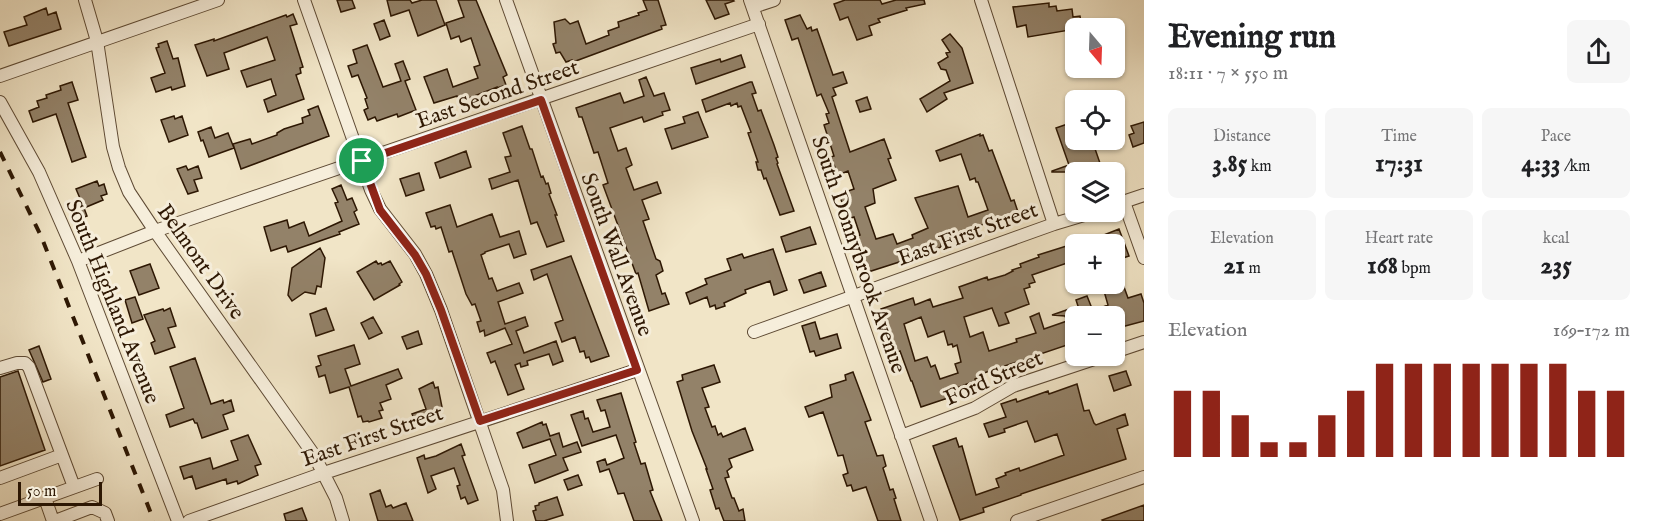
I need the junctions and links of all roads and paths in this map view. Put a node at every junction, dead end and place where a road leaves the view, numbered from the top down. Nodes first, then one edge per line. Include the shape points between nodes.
1 (85, 0) edge
2 (218, 0) edge
3 (304, 0) edge
4 (506, 0) edge
5 (774, 0) edge
6 (981, 0) edge
7 (752, 4) edge
8 (759, 24) junction
9 (96, 41) junction
10 (0, 76) edge
11 (541, 100) junction
12 (0, 102) edge
13 (362, 161) junction
14 (1144, 195) edge
15 (1125, 202) edge
16 (1125, 217) edge
17 (1065, 221) edge
18 (1054, 224) junction
19 (155, 231) junction
20 (1144, 258) edge
21 (78, 261) junction
22 (852, 296) junction
23 (754, 332) dead end
24 (1144, 342) edge
25 (1125, 348) edge
26 (1073, 366) edge
27 (0, 368) edge
28 (637, 370) junction
29 (480, 421) junction
30 (901, 436) junction
31 (62, 455) junction
32 (324, 473) junction
33 (1144, 477) edge
34 (0, 478) edge
35 (97, 479) dead end
36 (74, 487) junction
37 (45, 498) junction
38 (0, 514) edge
39 (54, 521) edge
40 (108, 521) edge
41 (178, 521) edge
42 (189, 521) edge
43 (343, 521) edge
44 (507, 521) edge
45 (693, 521) edge
46 (931, 521) edge
47 (1017, 521) edge

1 - 9 street, Belmont Drive
2 - 9 street
3 - 13 street
4 - 11 street, South Wall Avenue
5 - 7 street
6 - 18 street
7 - 8 street, South Donnybrook Avenue
8 - 11 street, East Second Street
8 - 22 street, South Donnybrook Avenue
9 - 10 street
9 - 19 street, Belmont Drive via 118,168
11 - 13 street, East Second Street
11 - 28 street, South Wall Avenue
12 - 21 street, South Highland Avenue via 39,172
13 - 19 street, East Second Street
13 - 29 street via 380,210 426,274
14 - 15 street
16 - 20 street
17 - 18 street, East First Street
18 - 22 street, East First Street
19 - 21 street, East Second Street
19 - 32 street, Belmont Drive
21 - 41 street, South Highland Avenue
22 - 23 street, East First Street
22 - 30 street, South Donnybrook Avenue
24 - 25 street
26 - 30 street, Ford Street via 1013,386 964,413
27 - 31 street via 17,363 29,367
28 - 29 street, East First Street
28 - 45 street, South Wall Avenue
29 - 32 street, East First Street
29 - 44 street via 503,490
30 - 46 street, South Donnybrook Avenue
31 - 34 street
31 - 36 street
32 - 42 street, East First Street
32 - 43 street, Belmont Drive
33 - 47 street
35 - 36 street
36 - 37 street
37 - 38 street
37 - 39 street
39 - 40 street via 92,507 105,513

